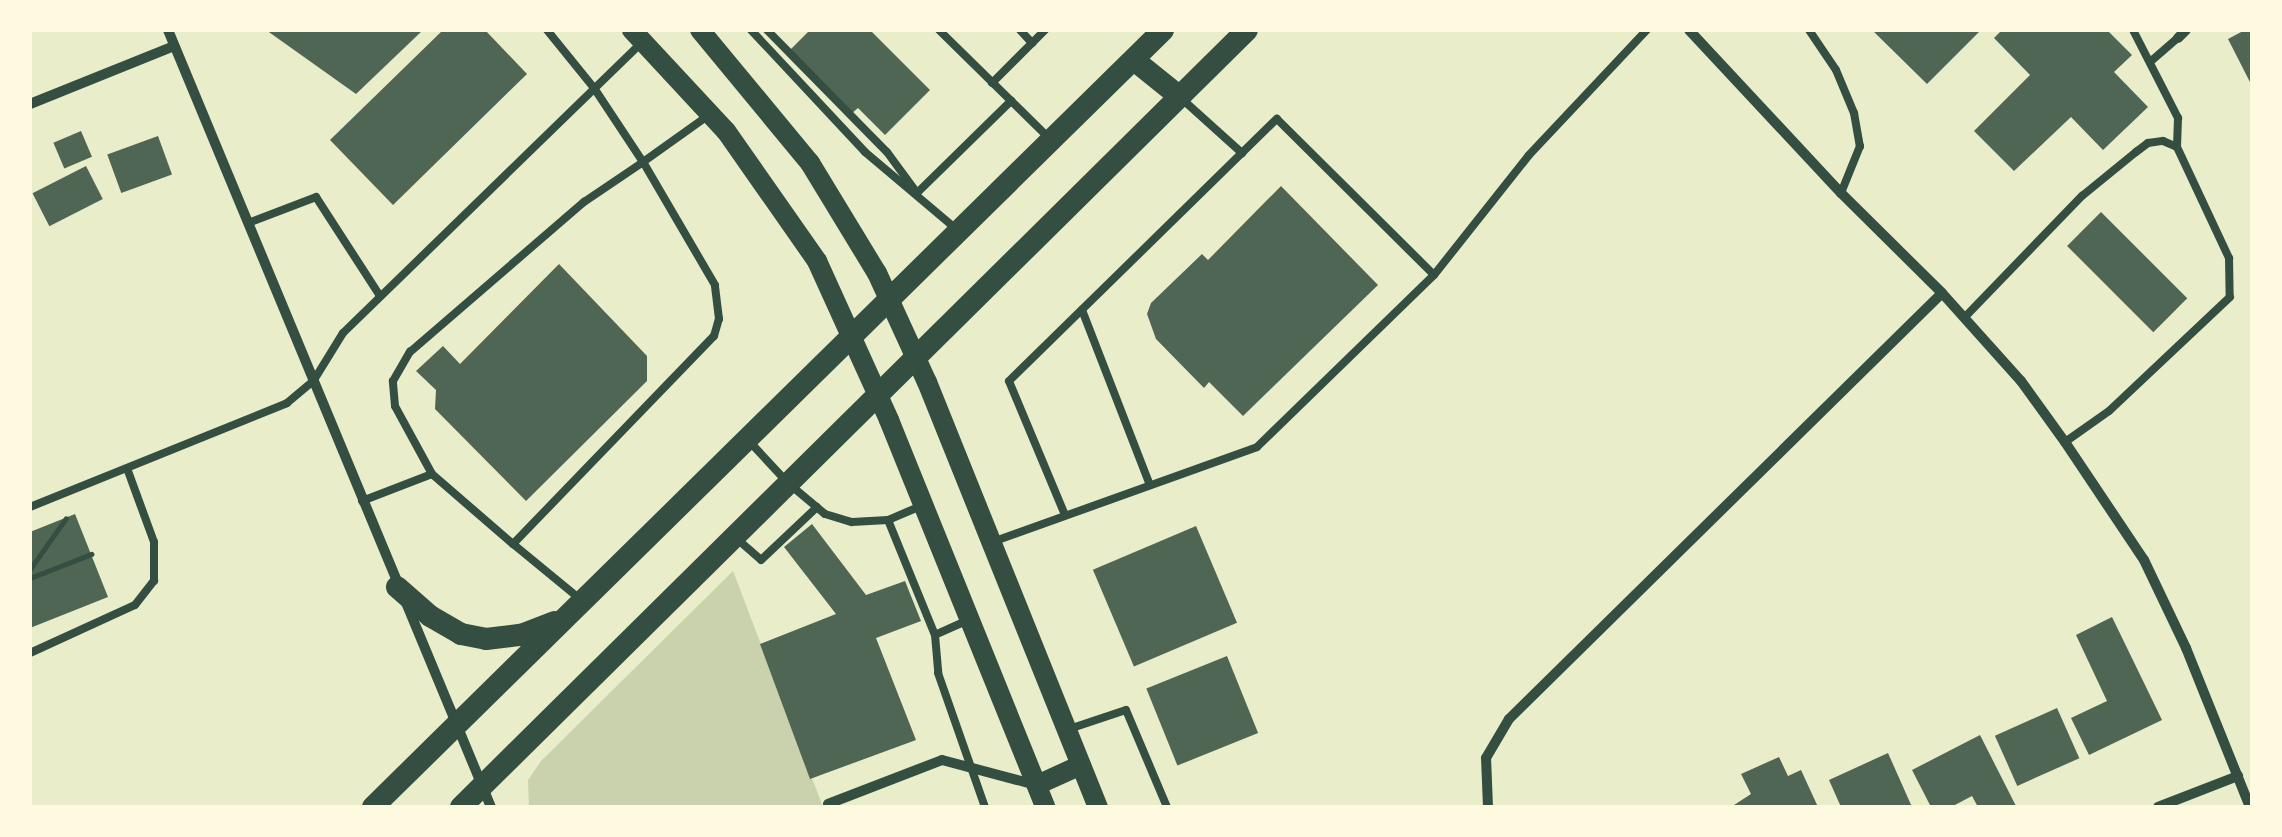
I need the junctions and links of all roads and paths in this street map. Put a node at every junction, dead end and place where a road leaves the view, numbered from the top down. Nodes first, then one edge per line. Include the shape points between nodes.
1 (168, 30) edge
2 (547, 30) edge
3 (700, 30) edge
4 (752, 30) edge
5 (767, 30) edge
6 (938, 30) edge
7 (1020, 30) edge
8 (1045, 30) edge
9 (1163, 30) edge
10 (1247, 30) edge
11 (1647, 30) edge
12 (1689, 30) edge
13 (1809, 30) edge
14 (2133, 30) edge
15 (2182, 34) edge
16 (638, 35) edge
17 (1032, 42) junction
18 (174, 46) junction
19 (1134, 60) junction
20 (2150, 62) junction
21 (992, 82) junction
22 (594, 88) junction
23 (1180, 97) junction
24 (1011, 101) junction
25 (30, 104) edge
26 (710, 114) junction
27 (1052, 141) junction
28 (2177, 147) junction
29 (1242, 153) junction
30 (643, 162) junction
31 (917, 193) junction
32 (1841, 193) junction
33 (248, 223) junction
34 (960, 232) junction
35 (1434, 276) junction
36 (1942, 293) junction
37 (380, 296) junction
38 (890, 301) junction
39 (1082, 310) junction
40 (1964, 318) junction
41 (854, 338) junction
42 (916, 359) junction
43 (314, 380) junction
44 (878, 395) junction
45 (748, 440) junction
46 (2065, 442) junction
47 (128, 471) junction
48 (432, 474) junction
49 (1149, 483) junction
50 (788, 484) junction
51 (362, 501) junction
52 (923, 505) junction
53 (30, 507) edge
54 (817, 507) junction
55 (1064, 515) junction
56 (66, 518) dead end
57 (888, 520) junction
58 (734, 537) junction
59 (991, 542) junction
60 (513, 544) junction
61 (91, 554) dead end
62 (30, 569) edge
63 (30, 578) edge
64 (397, 587) junction
65 (575, 610) junction
66 (970, 620) junction
67 (935, 635) junction
68 (30, 653) edge
69 (456, 726) junction
70 (1068, 729) junction
71 (968, 765) junction
72 (1082, 765) junction
73 (2238, 776) junction
74 (1036, 785) junction
75 (485, 797) edge
76 (828, 804) dead end
77 (373, 807) edge
78 (461, 807) edge
79 (985, 807) edge
80 (1045, 807) edge
81 (1098, 807) edge
82 (1168, 807) edge
83 (1488, 807) edge
84 (2158, 807) edge
85 (2250, 807) edge

1 - 18 street
2 - 22 lane
3 - 38 main road via 810,163
4 - 31 lane via 864,152
5 - 31 lane via 887,152
6 - 21 lane
7 - 17 lane
8 - 17 lane
9 - 19 main road
10 - 23 main road
11 - 35 lane via 1529,154
12 - 32 street
13 - 32 lane via 1854,113 1860,146
14 - 20 lane
15 - 20 lane
16 - 22 lane
16 - 26 main road
17 - 21 lane
18 - 25 street
18 - 33 street
19 - 23 main road
19 - 27 main road
20 - 28 lane via 2178,118
21 - 24 lane
22 - 30 lane
22 - 37 lane
23 - 29 lane
23 - 42 main road
24 - 27 lane
24 - 31 lane
26 - 30 lane
26 - 41 main road via 780,202
27 - 34 main road
28 - 40 lane via 2163,141 2136,152 2082,196
28 - 46 lane via 2229,258 2230,298
29 - 35 lane via 1277,119
29 - 39 lane
30 - 48 lane via 584,202 410,352 393,381 396,406
30 - 60 lane via 715,285 714,336
31 - 34 lane
32 - 36 street
33 - 37 lane via 316,197
33 - 43 street
34 - 38 main road
35 - 49 lane via 1257,447
36 - 40 street
36 - 83 street via 1509,719 1486,758
37 - 43 lane via 343,333
38 - 41 main road
38 - 42 main road
39 - 49 lane
39 - 55 lane via 1009,381
40 - 46 street
41 - 44 main road
41 - 45 main road
42 - 44 main road
42 - 59 main road
43 - 47 lane via 287,404
43 - 51 street
44 - 50 main road
44 - 52 main road
45 - 50 lane
45 - 65 main road
46 - 73 street via 2144,560
47 - 53 lane
47 - 68 lane via 154,542 154,581 135,606
48 - 51 lane
48 - 60 lane
49 - 55 lane
50 - 54 lane
50 - 58 main road
51 - 64 street
52 - 57 lane
52 - 66 main road
54 - 57 lane via 852,522
54 - 58 lane via 761,560
55 - 59 lane
56 - 62 path
57 - 67 lane
58 - 75 main road
59 - 70 main road
60 - 65 lane
61 - 63 path
64 - 65 main road via 430,616 486,639 521,635
64 - 69 street
65 - 69 main road
66 - 67 lane
66 - 74 main road
67 - 71 lane via 938,672
69 - 75 street
69 - 77 main road
70 - 72 main road
70 - 82 lane via 1126,710
71 - 74 street
71 - 76 street via 942,760
71 - 79 lane
72 - 74 main road
72 - 81 main road
73 - 84 street
73 - 85 street
74 - 80 main road
75 - 78 main road

